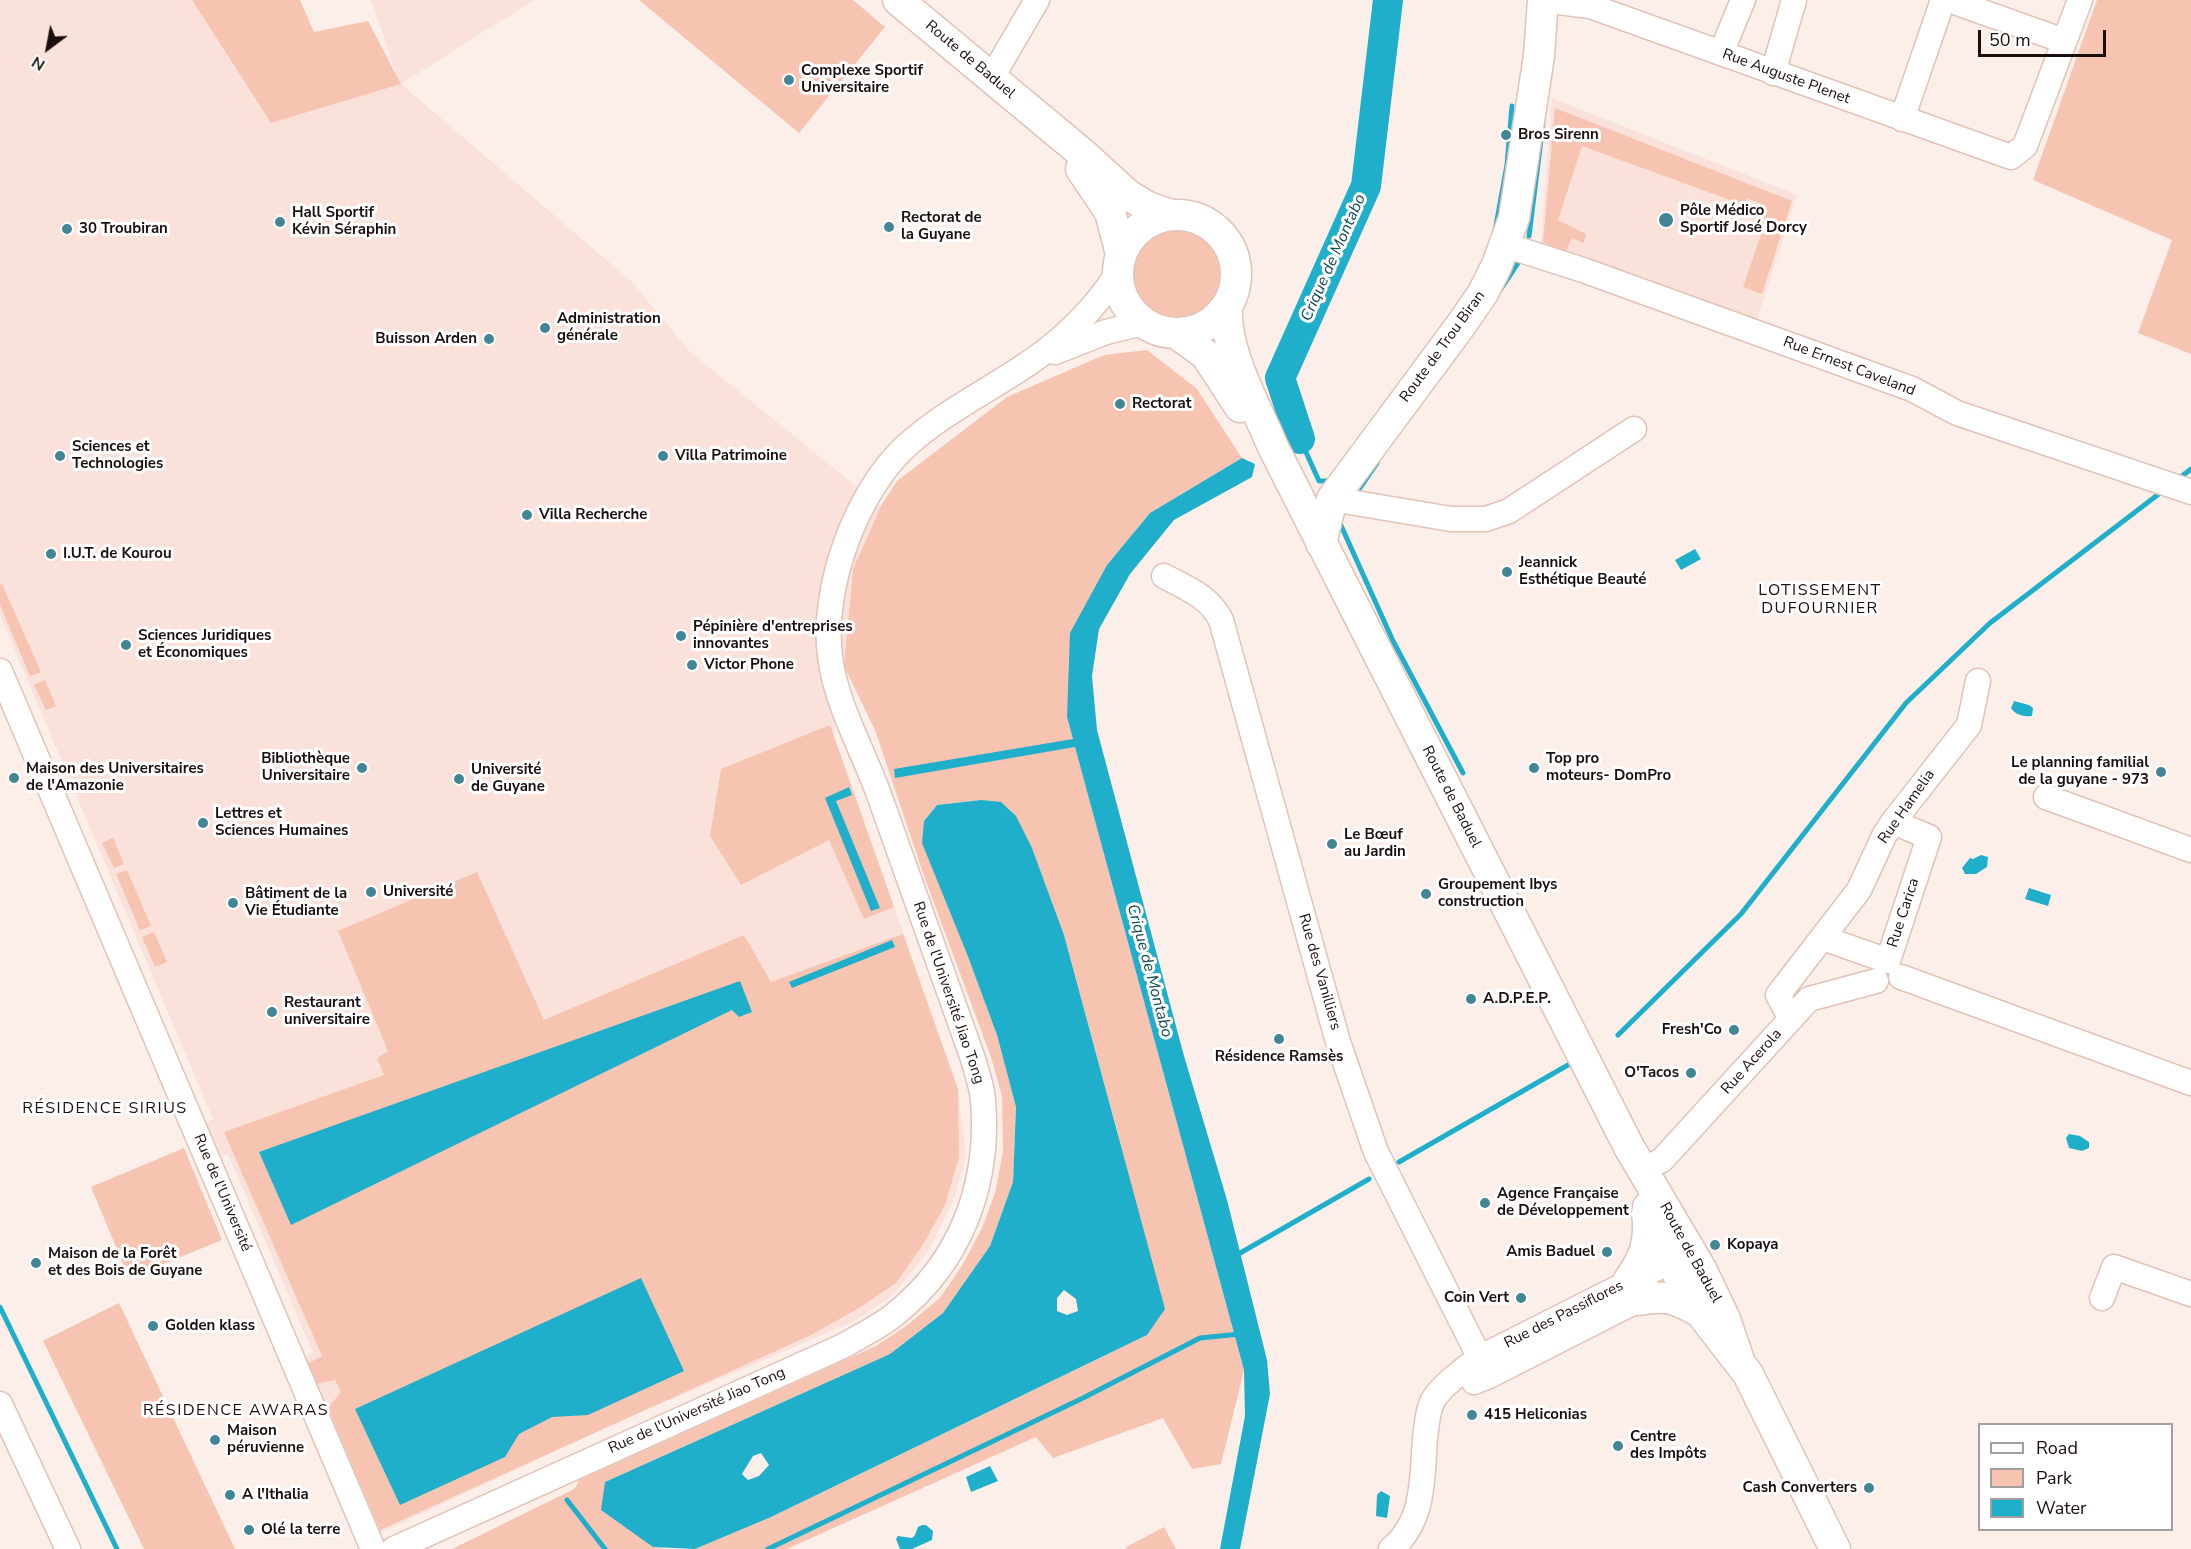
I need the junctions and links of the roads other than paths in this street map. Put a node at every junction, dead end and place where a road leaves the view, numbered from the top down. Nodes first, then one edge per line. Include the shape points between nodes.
1 (898, 0) edge
2 (1037, 0) edge
3 (1543, 0) edge
4 (1743, 0) edge
5 (1794, 0) edge
6 (1943, 0) edge
7 (1949, 0) edge
8 (2080, 0) edge
9 (1591, 3) edge
10 (2064, 41) junction
11 (1721, 53) junction
12 (1773, 73) junction
13 (992, 77) junction
14 (1902, 119) junction
15 (1041, 120) junction
16 (1171, 215) junction
17 (1505, 244) junction
18 (1119, 264) junction
19 (1227, 307) junction
20 (1143, 323) junction
21 (1176, 333) junction
22 (1030, 362) junction
23 (1634, 429) dead end
24 (1273, 447) junction
25 (1288, 478) junction
26 (2179, 487) edge
27 (1332, 499) junction
28 (1321, 543) junction
29 (1164, 576) dead end
30 (0, 671) edge
31 (1978, 681) dead end
32 (2046, 797) dead end
33 (1893, 822) junction
34 (2191, 850) edge
35 (1823, 938) junction
36 (1901, 977) dead end
37 (1876, 981) dead end
38 (1791, 1019) junction
39 (2191, 1083) edge
40 (1636, 1159) junction
41 (1646, 1201) junction
42 (1686, 1265) junction
43 (1632, 1292) junction
44 (2191, 1294) edge
45 (2102, 1298) dead end
46 (1700, 1312) junction
47 (1740, 1363) junction
48 (1484, 1367) junction
49 (0, 1404) edge
50 (68, 1549) edge
51 (373, 1549) edge
52 (394, 1549) edge
53 (1391, 1549) edge
54 (1835, 1549) edge

1 - 13 main road, Route de Baduel
2 - 13 street
3 - 9 street, Rue Auguste Plenet
3 - 17 main road, Route de Trou Biran via 1539,56 1514,218
4 - 11 street
5 - 12 street
6 - 14 street
7 - 10 street
8 - 10 street
9 - 11 street, Rue Auguste Plenet
10 - 14 street, Rue Auguste Plenet via 2025,146 2011,157
11 - 12 street, Rue Auguste Plenet
12 - 14 street, Rue Auguste Plenet
13 - 15 main road, Route de Baduel
15 - 16 main road, Route de Baduel via 1128,195
15 - 18 main road, Route de Baduel via 1077,162 1110,212
16 - 18 main road via 1140,227 1127,242
16 - 19 main road via 1188,215 1214,226 1230,246 1237,277
17 - 26 street, Rue Ernest Caveland via 1912,389 1957,413
17 - 27 main road, Route de Trou Biran via 1483,293
18 - 20 main road via 1119,288 1124,302
18 - 22 street via 1101,299
19 - 21 main road via 1205,327
19 - 24 main road, Route de Baduel via 1226,320 1237,363
20 - 21 main road
20 - 22 street via 1106,332
21 - 24 main road, Route de Baduel via 1206,355 1247,418
22 - 52 street, Rue de l'Université Jiao Tong via 942,417 888,465 862,506 842,555 829,611 830,656 837,688 878,791 972,1056 983,1098 984,1149 974,1202 952,1250 929,1283 893,1316 843,1346
23 - 27 street via 1509,511 1486,519 1451,519
24 - 25 main road, Route de Baduel
25 - 27 main road
25 - 28 main road, Route de Baduel
27 - 28 main road, Route de Trou Biran
28 - 40 main road, Route de Baduel
29 - 48 street, Rue des Vanilliers via 1209,602 1221,620 1338,1042 1376,1152
30 - 51 street, Rue de l'Université
31 - 33 street, Rue Hamelia via 1969,725
32 - 34 street
33 - 35 street, Rue Hamelia via 1858,890
33 - 35 street, Rue Carica via 1929,837 1888,961
35 - 38 street, Rue Hamelia via 1778,995
36 - 39 street
37 - 38 street, Rue Acerola via 1809,999
38 - 40 street, Rue Acerola via 1662,1160
40 - 41 main road, Route de Baduel
40 - 42 main road, Route de Baduel
41 - 42 main road, Route de Baduel
41 - 43 main road via 1649,1233
42 - 43 street, Rue des Passiflores
42 - 46 main road, Route de Baduel
42 - 47 main road, Route de Baduel via 1725,1318
43 - 46 main road via 1682,1302
43 - 48 street, Rue des Passiflores
44 - 45 street via 2114,1267
46 - 47 main road, Route de Baduel
47 - 54 main road, Route de Baduel
48 - 53 street, Rue des Passiflores via 1458,1374 1431,1403 1417,1513
49 - 50 street

